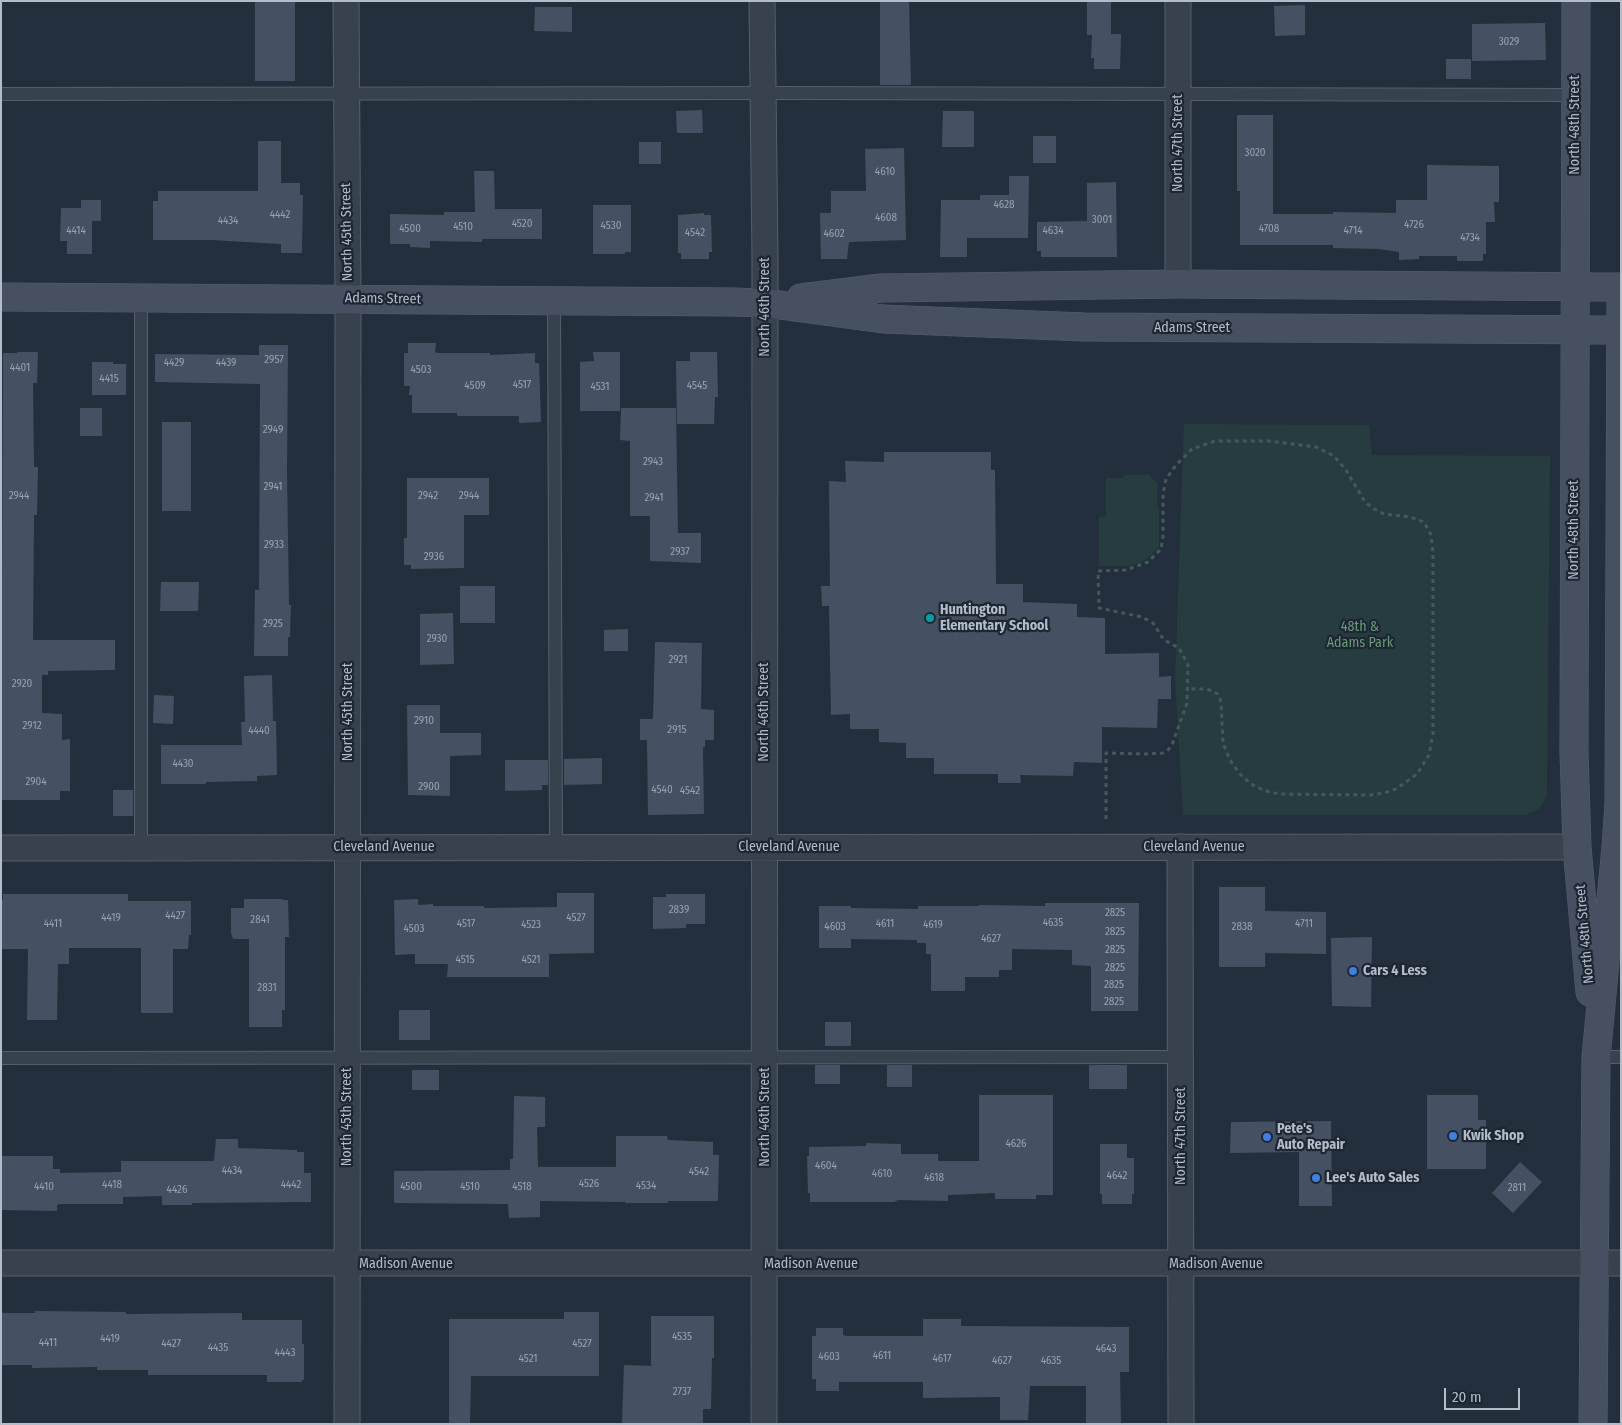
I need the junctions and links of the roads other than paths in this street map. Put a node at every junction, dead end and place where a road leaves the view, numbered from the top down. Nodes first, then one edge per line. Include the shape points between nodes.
1 (346, 1) edge
2 (762, 1) edge
3 (1178, 1) edge
4 (1576, 1) edge
5 (1, 94) edge
6 (762, 94) junction
7 (345, 95) junction
8 (1177, 95) junction
9 (1576, 95) junction
10 (1178, 284) junction
11 (1575, 286) junction
12 (1621, 287) edge
13 (1621, 294) edge
14 (1, 297) edge
15 (141, 298) junction
16 (348, 299) junction
17 (554, 301) junction
18 (765, 303) junction
19 (1574, 330) junction
20 (1620, 330) edge
21 (1620, 440) edge
22 (1620, 563) edge
23 (347, 847) junction
24 (764, 847) junction
25 (1180, 847) junction
26 (1577, 847) junction
27 (1619, 847) edge
28 (1, 848) edge
29 (141, 848) junction
30 (556, 848) junction
31 (347, 1056) junction
32 (765, 1056) junction
33 (1180, 1057) junction
34 (1608, 1057) edge
35 (1, 1058) edge
36 (1, 1263) edge
37 (1594, 1263) junction
38 (1621, 1263) edge
39 (347, 1264) junction
40 (764, 1264) junction
41 (1181, 1264) junction
42 (348, 1424) edge
43 (764, 1424) edge
44 (1181, 1424) edge
45 (1593, 1424) edge

1 - 7 street, North 45th Street
2 - 6 street, North 46th Street
3 - 8 street, North 47th Street
4 - 9 main road, North 48th Street
5 - 7 lane
6 - 7 lane
6 - 8 lane
6 - 18 street, North 46th Street
7 - 16 street, North 45th Street
8 - 9 lane
8 - 10 street, North 47th Street
9 - 11 main road, North 48th Street
10 - 11 main road, Adams Street
10 - 18 main road, Adams Street via 882,288
11 - 12 main road, Adams Street
11 - 19 main road, North 48th Street
13 - 20 main road, North 48th Street
14 - 15 main road, Adams Street
15 - 16 main road, Adams Street
15 - 29 lane
16 - 17 main road, Adams Street
16 - 23 street, North 45th Street
17 - 18 main road, Adams Street
17 - 30 lane
18 - 19 main road, Adams Street via 883,319 1085,327
18 - 24 street, North 46th Street
19 - 20 main road, Adams Street
19 - 26 main road, North 48th Street
20 - 21 main road, North 48th Street
21 - 22 main road, North 48th Street
22 - 27 main road, North 48th Street
23 - 29 street, Cleveland Avenue
23 - 30 street, Cleveland Avenue
23 - 31 street, North 45th Street
24 - 25 street, Cleveland Avenue
24 - 30 street, Cleveland Avenue
24 - 32 street, North 46th Street
25 - 26 street, Cleveland Avenue
25 - 33 street, North 47th Street
26 - 34 main road, North 48th Street
27 - 34 main road, North 48th Street
28 - 29 street, Cleveland Avenue
31 - 32 lane
31 - 35 lane
31 - 39 street, North 45th Street
32 - 33 lane
32 - 40 street, North 46th Street
33 - 41 street, North 47th Street
34 - 37 main road, North 48th Street
36 - 39 street, Madison Avenue
37 - 38 street, Madison Avenue
37 - 41 street, Madison Avenue
37 - 45 main road, North 48th Street
39 - 40 street, Madison Avenue
39 - 42 street, North 45th Street
40 - 41 street, Madison Avenue
40 - 43 street, North 46th Street
41 - 44 street, North 47th Street

